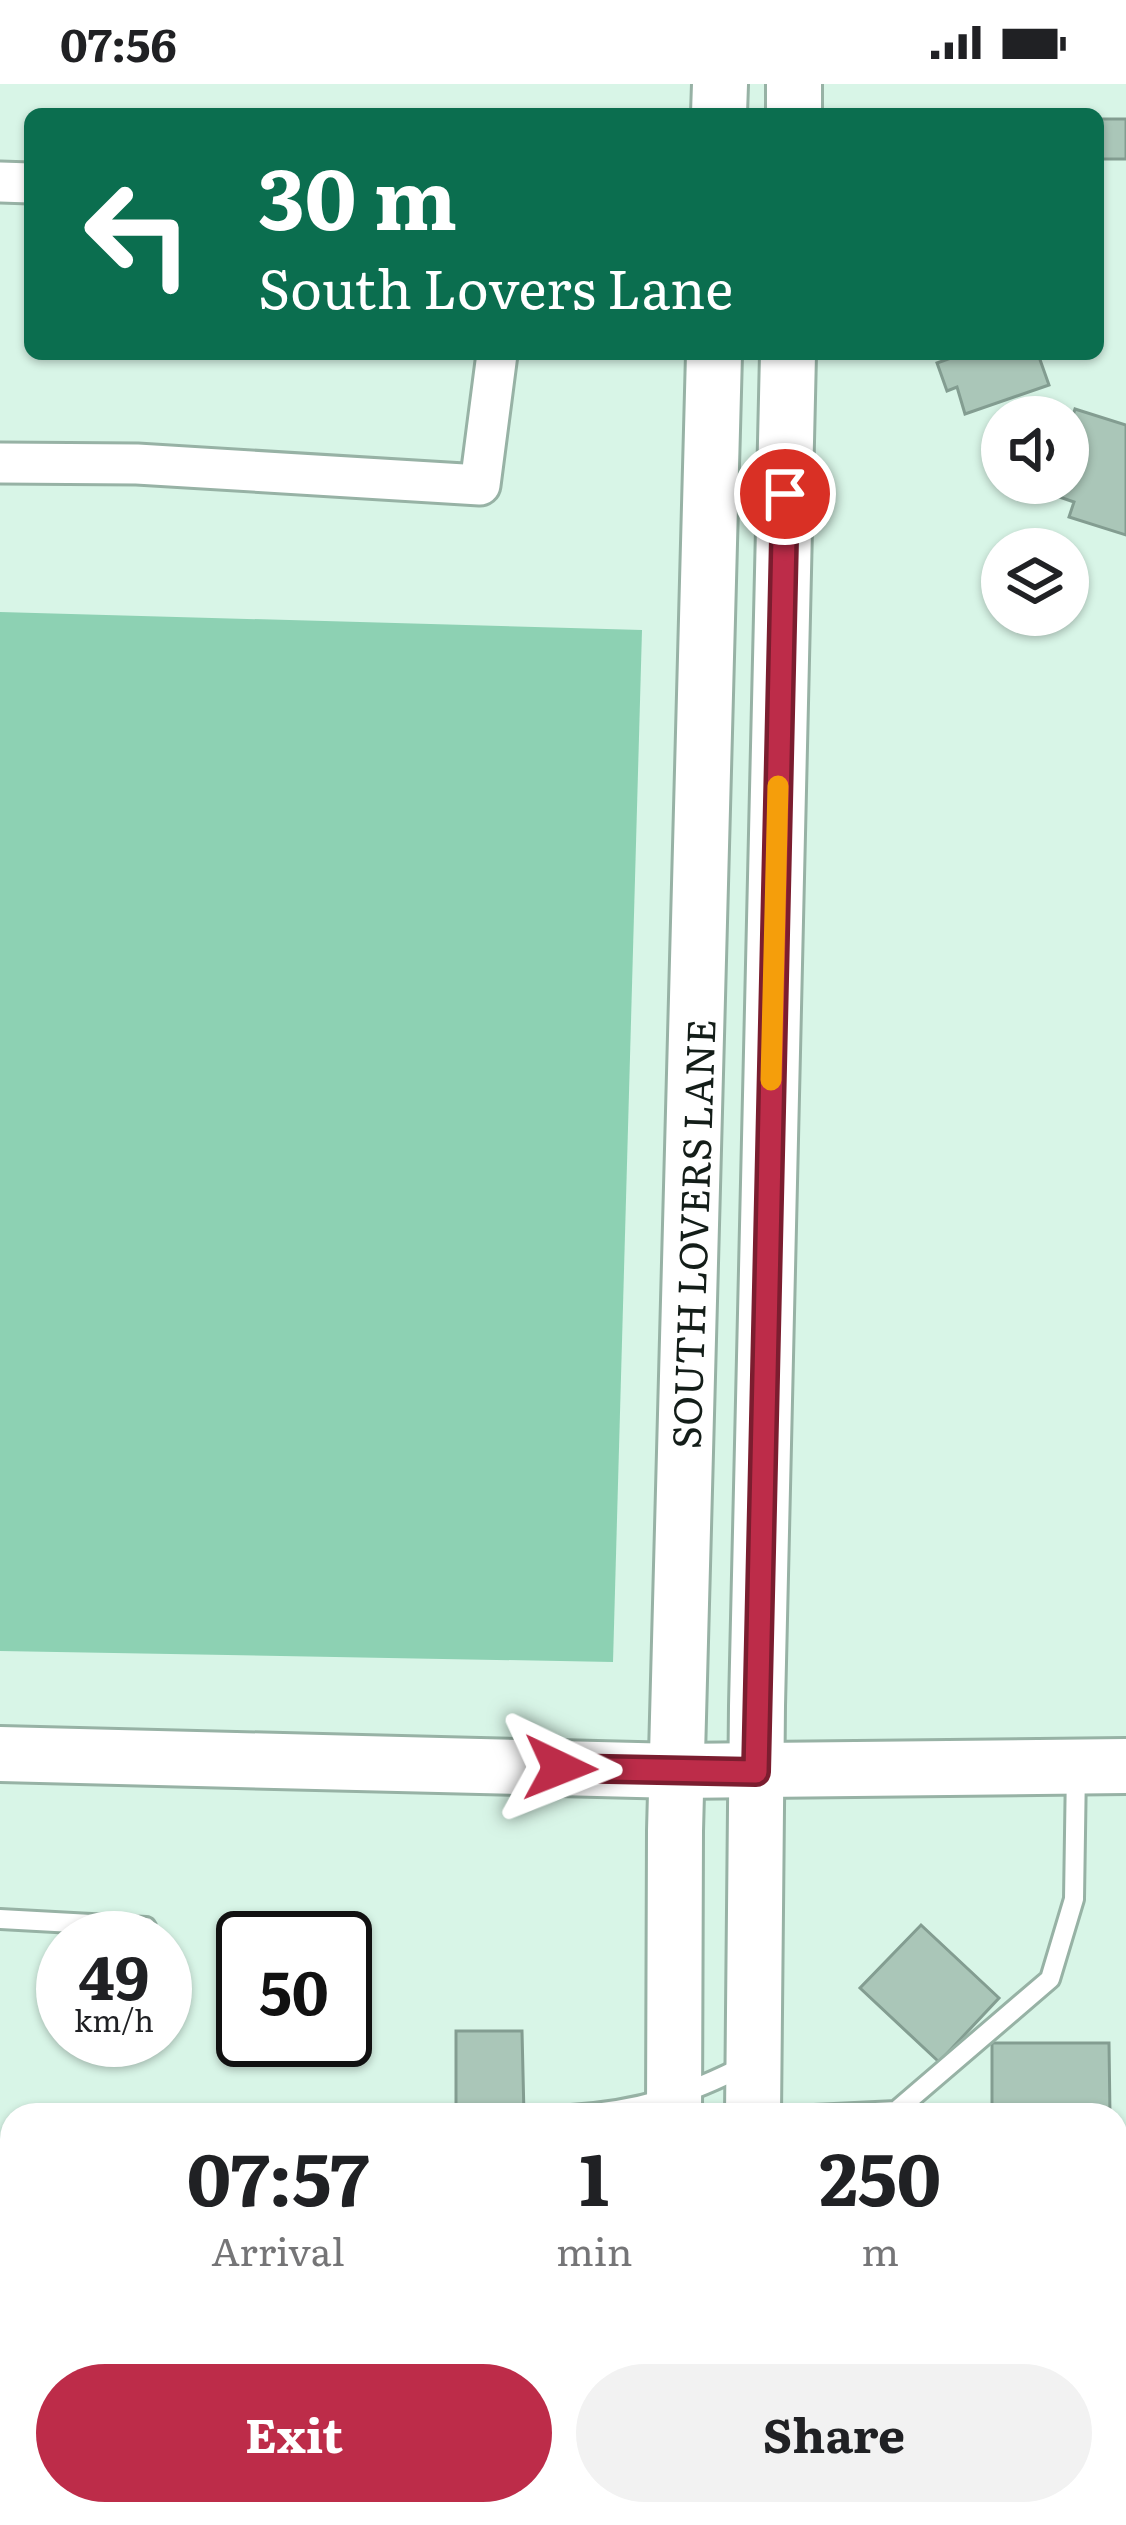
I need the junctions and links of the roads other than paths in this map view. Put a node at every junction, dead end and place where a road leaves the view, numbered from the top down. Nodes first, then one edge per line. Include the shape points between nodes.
1 (496, 360) edge
2 (714, 360) edge
3 (788, 360) edge
4 (0, 464) edge
5 (0, 1754) edge
6 (1101, 1766) edge
7 (677, 1771) junction
8 (756, 1772) junction
9 (0, 1919) edge
10 (36, 1921) edge
11 (754, 2061) junction
12 (674, 2103) edge
13 (679, 2103) edge
14 (753, 2103) edge
15 (905, 2103) edge

1 - 4 street via 480,485
2 - 7 main road, SOUTH LOVERS LANE
3 - 8 main road, SOUTH LOVERS LANE
5 - 7 main road
6 - 8 main road
6 - 15 lane via 1050,1979
7 - 8 main road
7 - 12 main road, SOUTH LOVERS LANE
8 - 11 main road, SOUTH LOVERS LANE
9 - 10 lane
11 - 13 lane
11 - 14 main road, SOUTH LOVERS LANE

